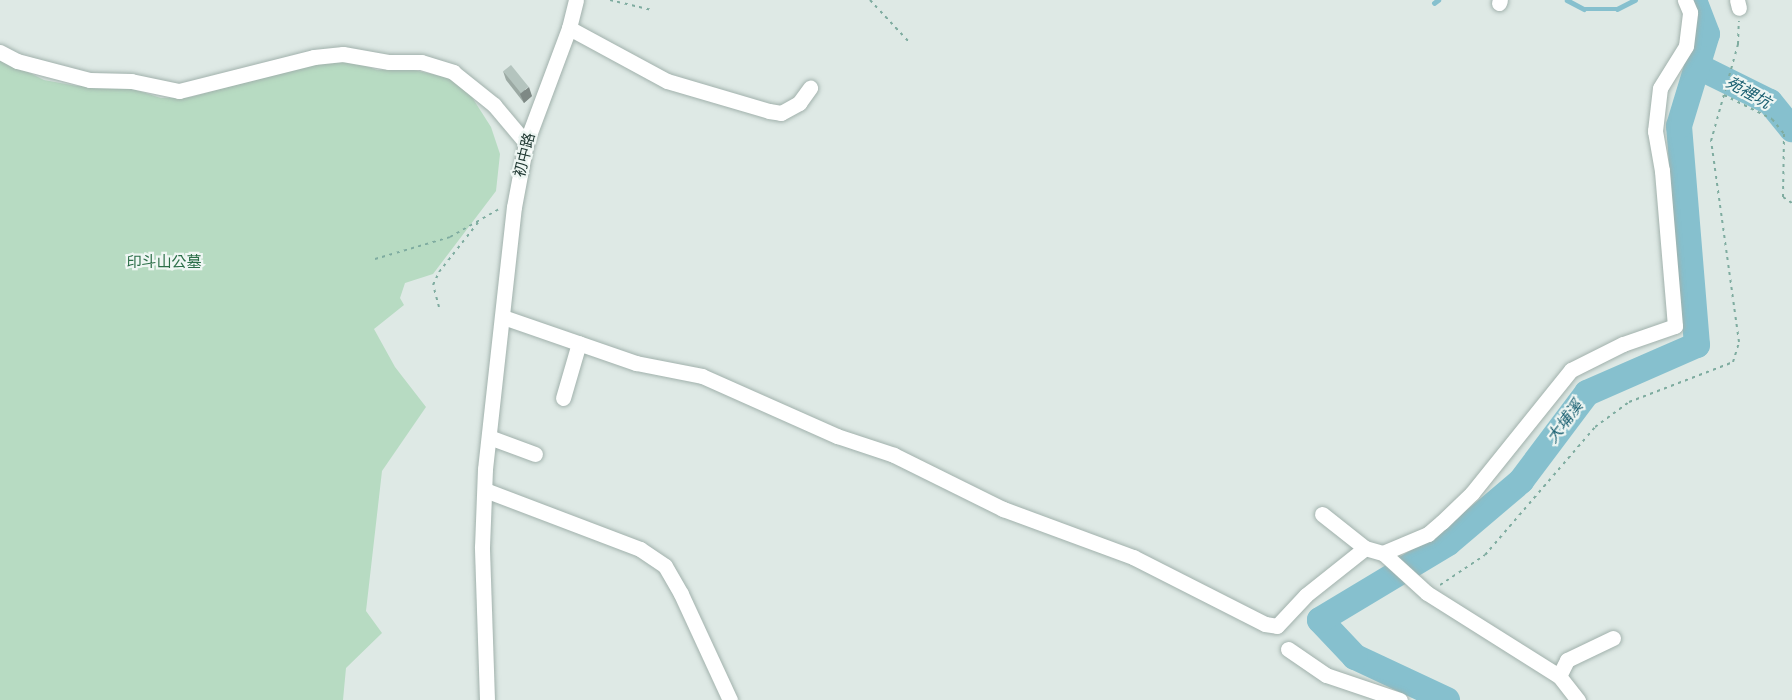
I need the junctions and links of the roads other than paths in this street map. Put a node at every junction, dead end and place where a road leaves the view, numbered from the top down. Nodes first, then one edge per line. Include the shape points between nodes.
1 (576, 0) edge
2 (1685, 0) edge
3 (569, 28) junction
4 (0, 52) edge
5 (810, 88) dead end
6 (526, 143) junction
7 (503, 317) junction
8 (579, 343) junction
9 (563, 398) dead end
10 (489, 437) junction
11 (535, 454) dead end
12 (485, 490) junction
13 (1322, 514) dead end
14 (1365, 548) junction
15 (1386, 557) junction
16 (1612, 638) dead end
17 (1288, 649) dead end
18 (1559, 676) junction
19 (487, 700) edge
20 (730, 700) edge
21 (1400, 700) edge
22 (1578, 700) edge

1 - 3 street, 初中路
2 - 15 street via 1690,12 1686,46 1660,88 1655,131 1675,326 1623,344 1571,370 1460,506 1428,534
3 - 5 street via 667,81 769,111 781,113 799,103
3 - 6 street, 初中路
4 - 6 street via 17,61 90,80 131,81 178,91 314,57 343,54 389,62 421,62 453,72 494,105
6 - 7 street, 初中路 via 514,207
7 - 8 street
7 - 10 street, 初中路
8 - 9 street
8 - 14 street via 636,363 702,376 837,435 894,454 1003,509 1133,557 1265,624 1277,626 1306,595
10 - 11 street
10 - 12 street, 初中路
12 - 19 street, 初中路 via 482,547
12 - 20 street via 640,549 665,566
13 - 14 street
14 - 15 street
15 - 18 street via 1427,593
16 - 18 street via 1567,660
17 - 21 street via 1326,675
18 - 22 street

